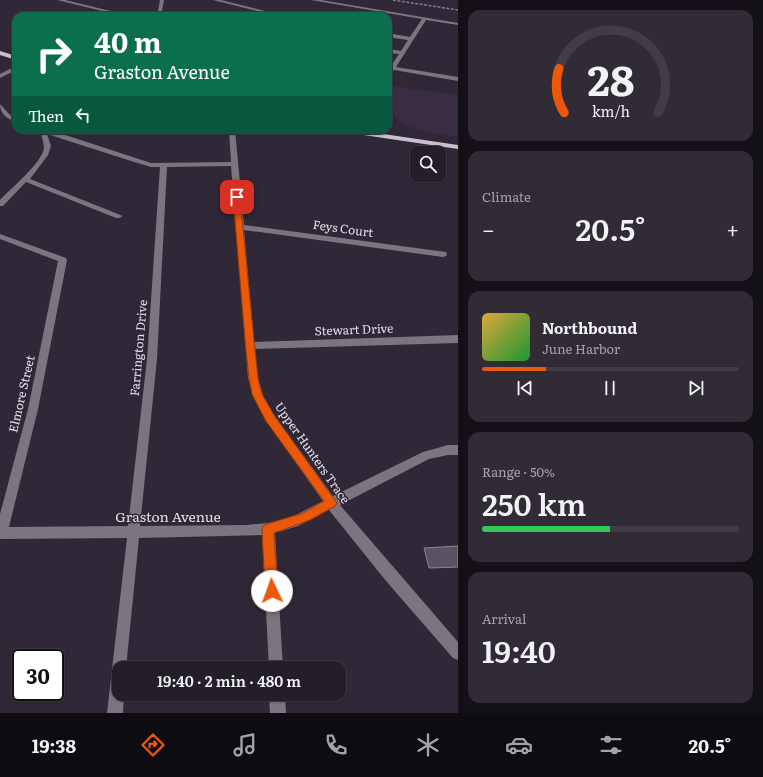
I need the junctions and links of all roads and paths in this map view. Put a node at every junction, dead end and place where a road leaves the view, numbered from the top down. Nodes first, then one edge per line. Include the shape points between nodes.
1 (59, 0) edge
2 (162, 0) edge
3 (215, 0) edge
4 (313, 0) edge
5 (117, 12) edge
6 (160, 12) edge
7 (266, 12) edge
8 (388, 12) edge
9 (392, 13) edge
10 (425, 18) junction
11 (458, 24) edge
12 (392, 36) edge
13 (411, 39) junction
14 (0, 47) edge
15 (12, 51) edge
16 (392, 52) edge
17 (0, 53) edge
18 (402, 53) junction
19 (12, 57) edge
20 (392, 65) edge
21 (392, 67) edge
22 (12, 70) edge
23 (0, 76) edge
24 (458, 79) edge
25 (0, 106) edge
26 (12, 118) edge
27 (392, 131) edge
28 (45, 134) edge
29 (56, 134) edge
30 (232, 134) edge
31 (371, 134) edge
32 (458, 140) edge
33 (458, 147) edge
34 (234, 164) junction
35 (164, 165) junction
36 (24, 179) junction
37 (0, 190) edge
38 (12, 191) junction
39 (0, 204) edge
40 (118, 216) dead end
41 (239, 227) junction
42 (0, 236) edge
43 (443, 254) dead end
44 (458, 340) edge
45 (250, 346) junction
46 (458, 450) edge
47 (331, 503) junction
48 (268, 529) junction
49 (133, 532) junction
50 (0, 533) edge
51 (458, 653) edge
52 (120, 661) edge
53 (276, 661) edge
54 (116, 701) edge
55 (277, 701) edge
56 (115, 713) edge
57 (278, 713) edge

1 - 5 street
2 - 6 street
3 - 7 street
4 - 8 street
9 - 10 street
10 - 11 street
10 - 13 street
12 - 13 street
13 - 18 street
14 - 15 main road
16 - 18 street
17 - 19 main road
18 - 20 street
21 - 24 street
22 - 23 street
25 - 26 street
27 - 32 main road
28 - 36 street via 47,150 38,165
29 - 35 street via 140,162
30 - 34 street, Upper Hunters Trace
31 - 33 main road
34 - 35 street
34 - 41 street, Upper Hunters Trace
35 - 49 street, Farrington Drive via 152,359
36 - 38 street
36 - 40 street
37 - 38 street
38 - 39 street
41 - 43 street, Feys Court
41 - 45 street, Upper Hunters Trace
42 - 50 street, Elmore Street via 63,260 33,409
44 - 45 street, Stewart Drive
45 - 47 street, Upper Hunters Trace via 255,386 261,404
46 - 47 street, Graston Avenue via 428,455
47 - 48 street, Graston Avenue via 300,519
47 - 51 street, Upper Hunters Trace via 390,576
48 - 49 street, Graston Avenue
48 - 53 street
49 - 50 street, Graston Avenue
49 - 52 street, Farrington Drive
54 - 56 street, Farrington Drive
55 - 57 street

